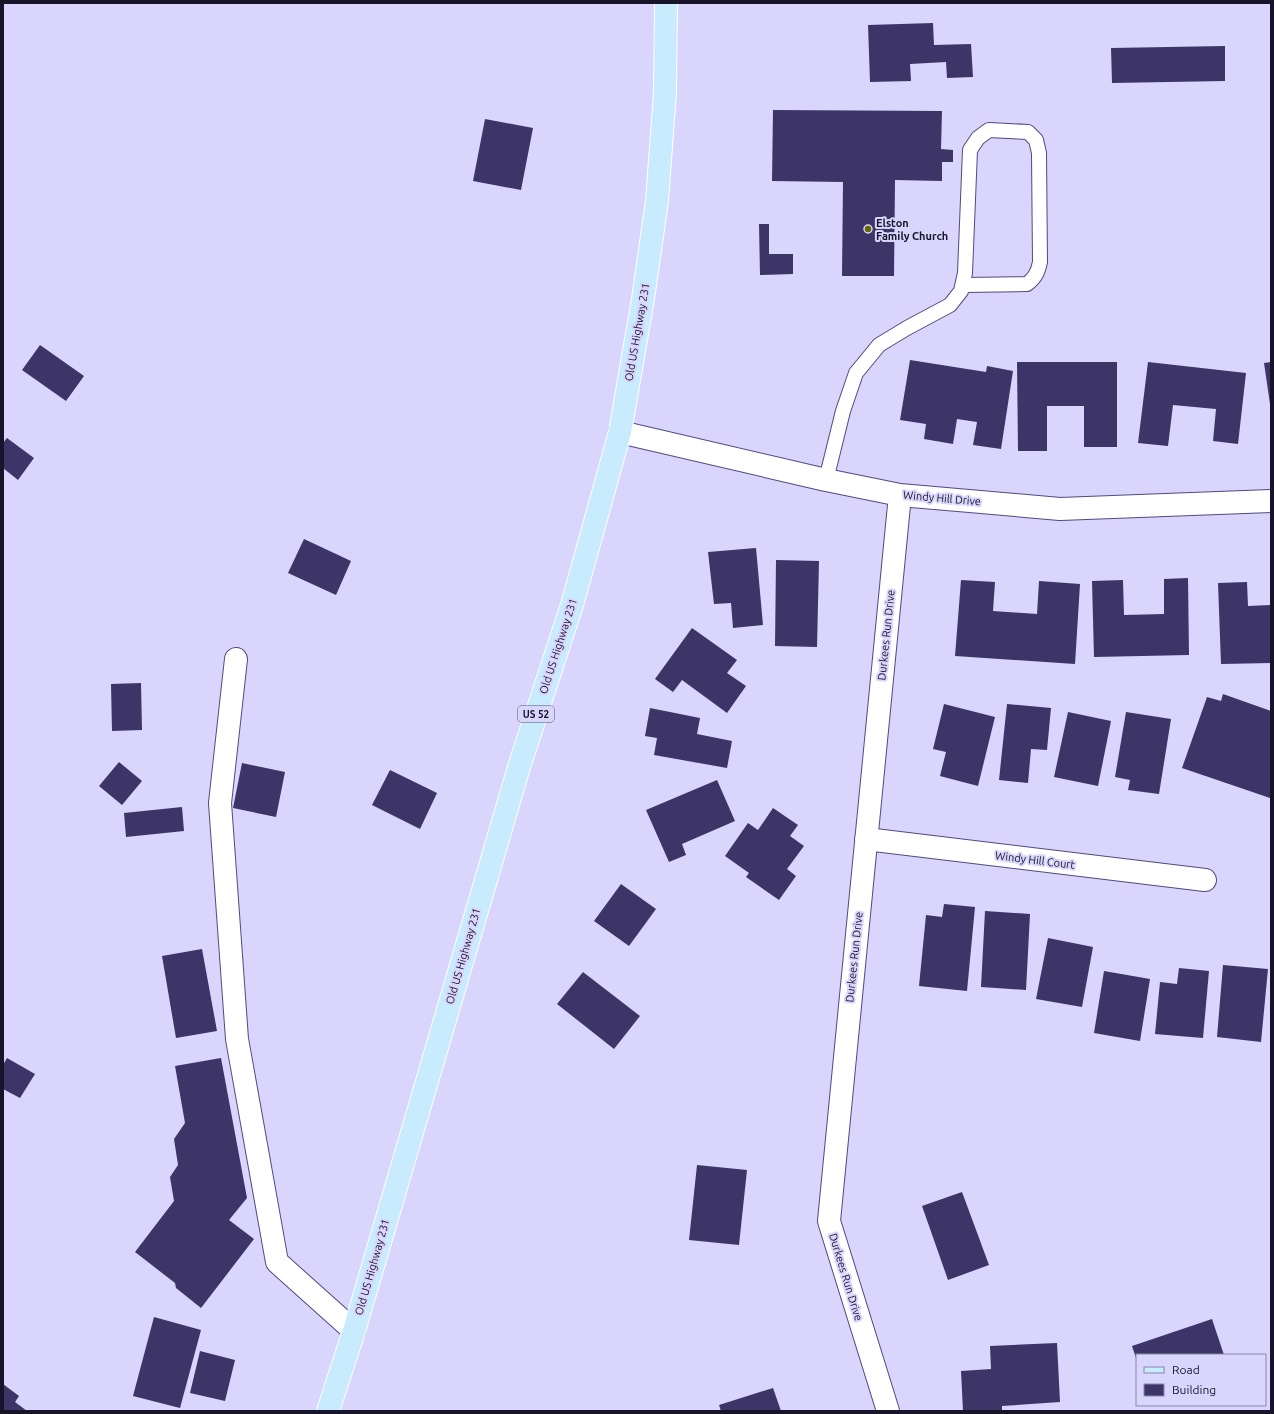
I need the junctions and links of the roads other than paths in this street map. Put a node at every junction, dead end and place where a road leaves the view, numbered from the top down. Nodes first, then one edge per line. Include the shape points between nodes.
1 (666, 3) edge
2 (963, 285) junction
3 (620, 432) junction
4 (826, 480) junction
5 (900, 495) junction
6 (1271, 501) edge
7 (236, 659) dead end
8 (866, 839) junction
9 (1205, 880) dead end
10 (354, 1331) junction
11 (328, 1411) edge
12 (888, 1411) edge

1 - 3 main road, Old US Highway 231 / US 52 via 665,92 657,201
2 - 2 lane via 970,150 978,138 989,130 1028,132 1036,140 1038,154 1040,262 1037,273 1027,284
2 - 4 lane via 950,305 879,345 856,373 843,411
3 - 4 street, Windy Hill Drive
3 - 10 main road, Old US Highway 231 / US 52 via 572,605 519,766
4 - 5 street, Windy Hill Drive
5 - 6 street, Windy Hill Drive via 1060,509
5 - 8 street, Durkees Run Drive
7 - 10 street via 220,803 238,1047 277,1262
8 - 9 street, Windy Hill Court
8 - 12 street, Durkees Run Drive via 828,1221
10 - 11 main road, Old US Highway 231 / US 52

